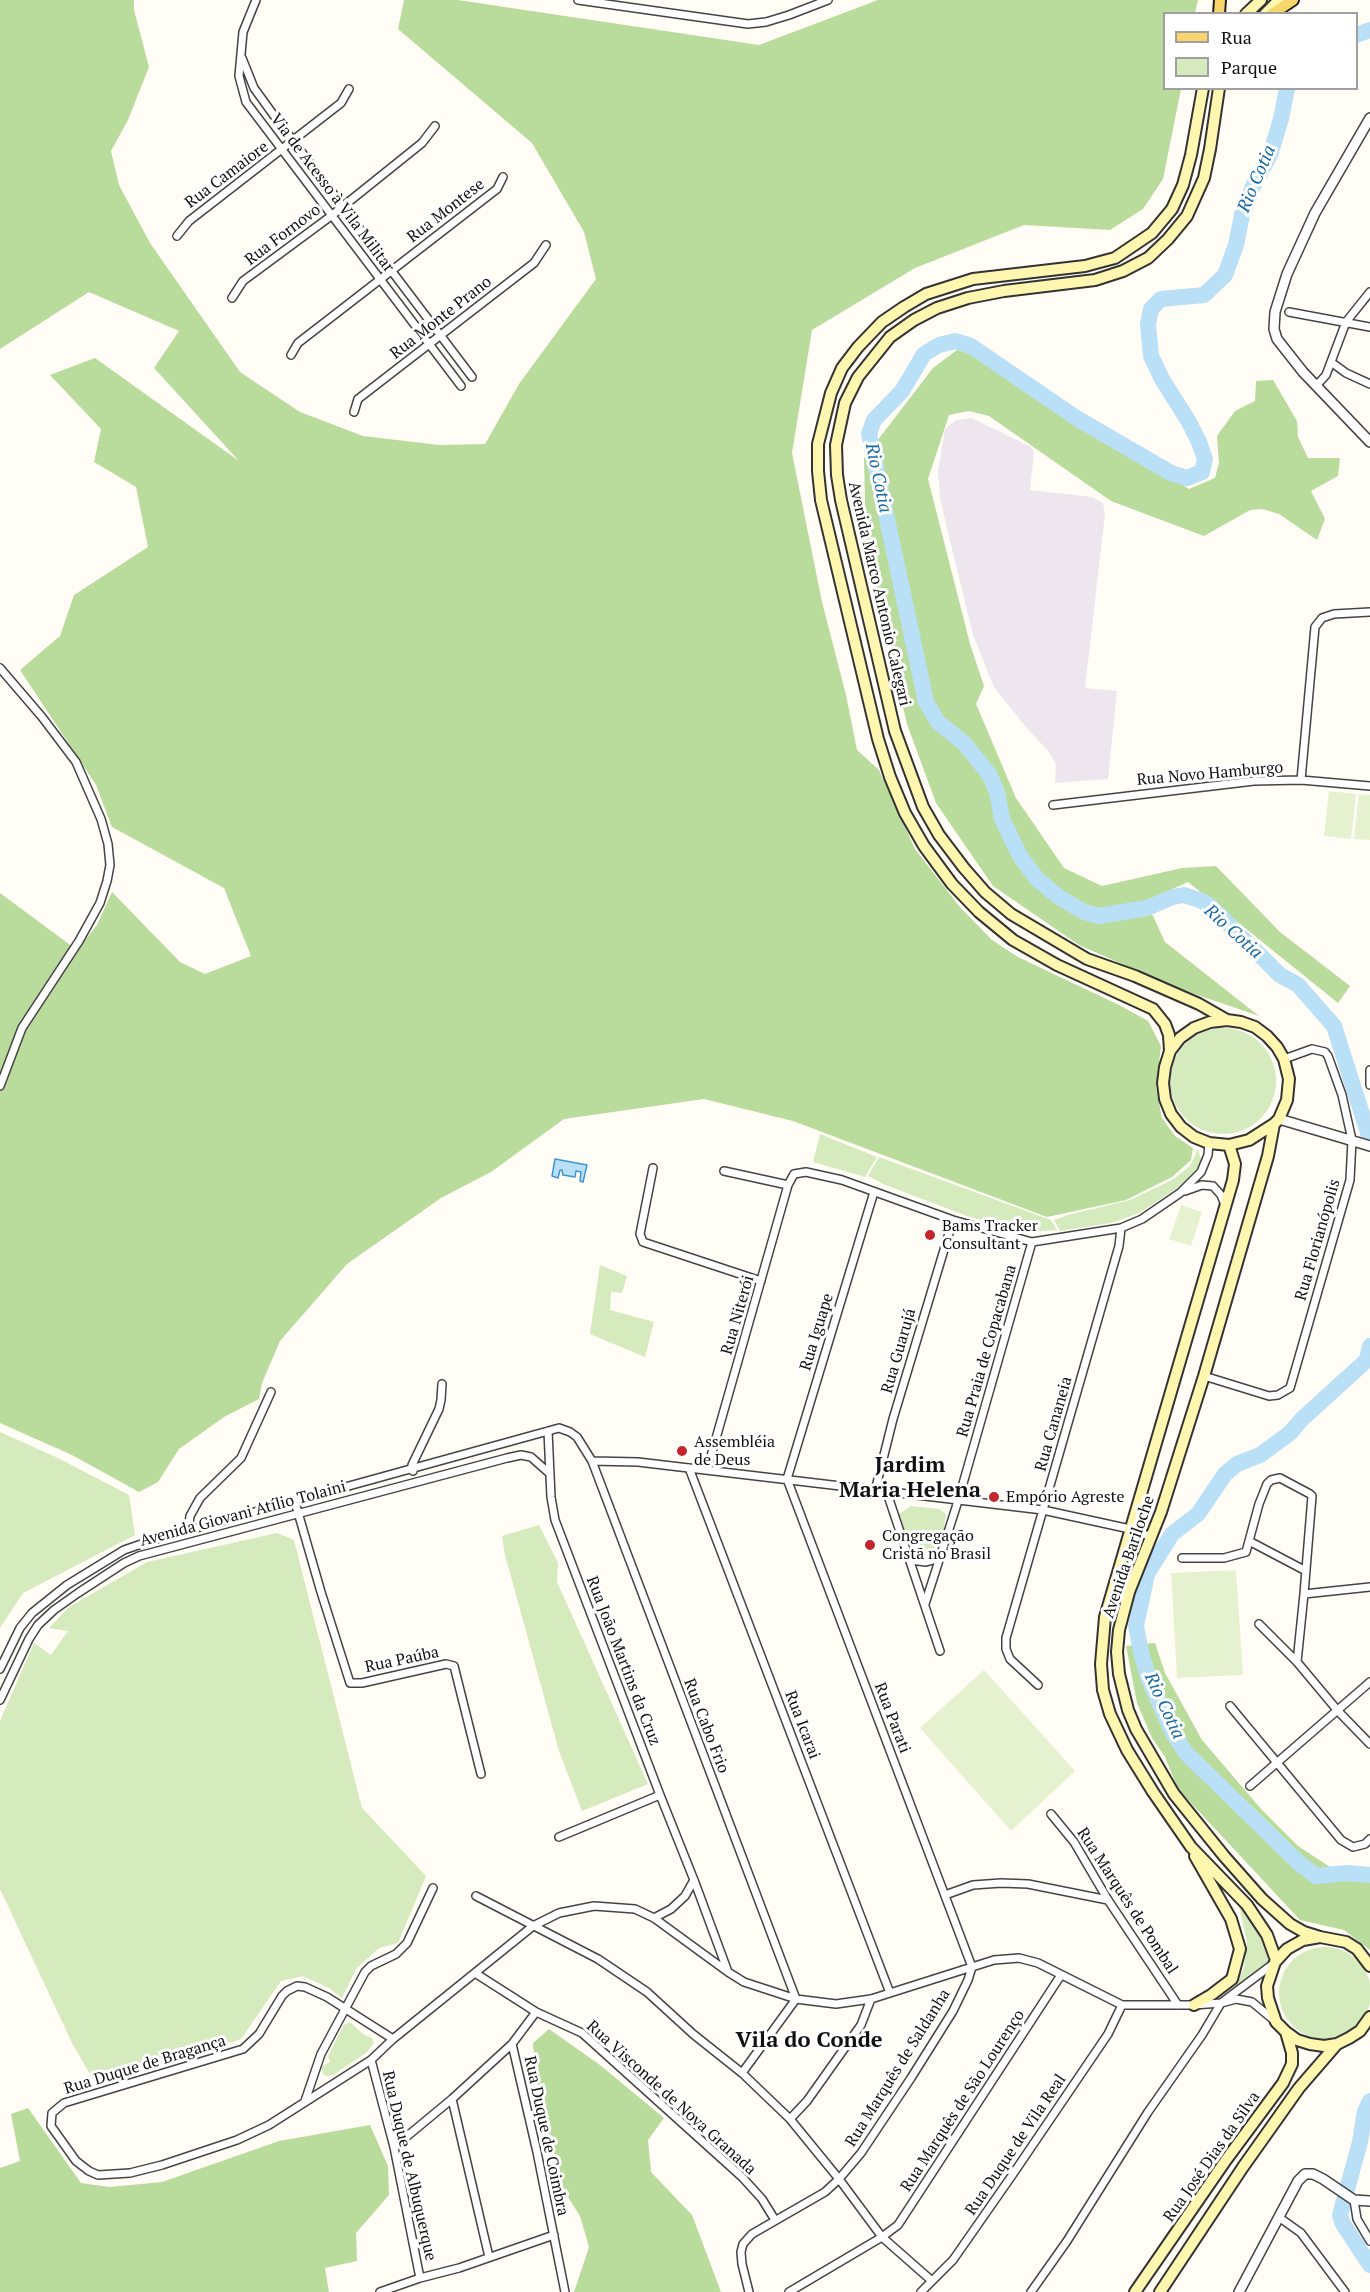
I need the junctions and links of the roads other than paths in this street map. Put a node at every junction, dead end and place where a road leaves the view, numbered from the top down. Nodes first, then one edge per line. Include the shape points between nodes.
1 (256, 0) edge
2 (578, 0) edge
3 (828, 0) edge
4 (1261, 0) edge
5 (1279, 0) edge
6 (1293, 0) edge
7 (1248, 12) edge
8 (1267, 12) edge
9 (1275, 12) edge
10 (241, 55) junction
11 (349, 89) dead end
12 (1203, 90) edge
13 (1219, 90) edge
14 (1370, 118) edge
15 (435, 126) dead end
16 (293, 141) junction
17 (282, 150) junction
18 (503, 177) dead end
19 (341, 207) junction
20 (331, 216) junction
21 (177, 236) dead end
22 (546, 245) dead end
23 (391, 271) junction
24 (380, 279) junction
25 (1370, 292) edge
26 (232, 298) dead end
27 (1289, 312) dead end
28 (1346, 322) junction
29 (1370, 327) edge
30 (440, 336) junction
31 (428, 344) junction
32 (291, 356) dead end
33 (1331, 362) junction
34 (472, 377) dead end
35 (1370, 384) edge
36 (461, 386) dead end
37 (1316, 386) junction
38 (354, 412) dead end
39 (1370, 442) edge
40 (1370, 612) edge
41 (0, 668) edge
42 (1301, 780) junction
43 (1370, 786) edge
44 (1053, 805) dead end
45 (1227, 1020) junction
46 (1170, 1051) junction
47 (1284, 1059) junction
48 (1370, 1070) edge
49 (1370, 1085) edge
50 (0, 1086) edge
51 (1277, 1121) junction
52 (1352, 1140) junction
53 (1209, 1143) junction
54 (1229, 1145) junction
55 (1367, 1145) edge
56 (653, 1168) dead end
57 (724, 1171) dead end
58 (788, 1185) junction
59 (874, 1192) junction
60 (1180, 1193) junction
61 (1225, 1205) junction
62 (953, 1220) junction
63 (1121, 1228) junction
64 (1032, 1242) junction
65 (761, 1281) junction
66 (1204, 1376) junction
67 (441, 1384) dead end
68 (271, 1392) dead end
69 (559, 1428) junction
70 (548, 1431) junction
71 (549, 1446) junction
72 (592, 1461) junction
73 (689, 1468) junction
74 (413, 1470) junction
75 (707, 1470) junction
76 (549, 1473) junction
77 (787, 1479) junction
78 (416, 1481) junction
79 (875, 1491) junction
80 (887, 1493) junction
81 (958, 1501) junction
82 (295, 1502) junction
83 (1043, 1510) junction
84 (298, 1513) junction
85 (1130, 1529) junction
86 (189, 1531) junction
87 (1152, 1537) junction
88 (1248, 1541) junction
89 (940, 1558) junction
90 (1182, 1558) dead end
91 (910, 1560) junction
92 (1306, 1571) junction
93 (1370, 1587) edge
94 (1304, 1594) junction
95 (925, 1604) junction
96 (1259, 1624) dead end
97 (940, 1651) dead end
98 (1296, 1662) junction
99 (0, 1669) edge
100 (1370, 1682) edge
101 (1038, 1685) dead end
102 (0, 1700) edge
103 (1230, 1706) dead end
104 (1338, 1711) junction
105 (1370, 1744) edge
106 (1277, 1764) junction
107 (481, 1773) dead end
108 (1250, 1786) dead end
109 (660, 1795) junction
110 (1051, 1814) dead end
111 (559, 1837) dead end
112 (1370, 1839) edge
113 (1191, 1847) junction
114 (694, 1880) junction
115 (432, 1888) dead end
116 (945, 1895) junction
117 (476, 1896) dead end
118 (1108, 1900) junction
119 (654, 1918) junction
120 (533, 1926) junction
121 (1320, 1937) junction
122 (1276, 1961) junction
123 (1370, 1966) edge
124 (972, 1967) junction
125 (728, 1972) junction
126 (475, 1973) junction
127 (1061, 1975) junction
128 (890, 1993) junction
129 (796, 1999) junction
130 (871, 1999) junction
131 (1221, 2003) junction
132 (1194, 2004) junction
133 (1178, 2005) junction
134 (1122, 2006) junction
135 (345, 2009) junction
136 (536, 2012) junction
137 (1370, 2017) edge
138 (1282, 2028) junction
139 (393, 2039) junction
140 (512, 2044) junction
141 (1337, 2044) junction
142 (371, 2060) junction
143 (742, 2073) junction
144 (452, 2099) junction
145 (305, 2102) junction
146 (790, 2119) junction
147 (394, 2147) junction
148 (839, 2179) junction
149 (1354, 2200) junction
150 (1370, 2201) edge
151 (1280, 2218) junction
152 (775, 2220) junction
153 (554, 2235) junction
154 (882, 2237) junction
155 (1370, 2241) edge
156 (489, 2257) junction
157 (420, 2278) junction
158 (932, 2281) junction
159 (380, 2292) edge
160 (564, 2292) edge
161 (749, 2292) edge
162 (789, 2292) edge
163 (921, 2292) edge
164 (1031, 2292) edge
165 (1135, 2292) edge
166 (1160, 2292) edge
167 (1239, 2292) edge
168 (1346, 2292) edge

1 - 10 street, Via de Acesso à Vila Militar via 243,32
2 - 3 street via 748,24 766,22
4 - 7 main road
5 - 8 main road
6 - 9 main road
10 - 16 street via 254,88
10 - 17 street, Via de Acesso à Vila Militar via 239,76 246,102
11 - 16 street, Rua Camaiore via 341,103
12 - 46 main road, Avenida Marco Antonio Calegari via 1183,185 1172,209 1152,232 1115,258 1085,266 973,279 926,294 904,307 882,322 842,368 818,444 823,510 878,738 905,813 924,846 952,884 1013,940 1153,1009 1165,1024
13 - 45 main road, Avenida Marco Antonio Calegari via 1204,178 1187,216 1148,258 1123,272 1095,280 968,298 914,321 890,337 858,377 845,403 836,445 841,500 895,731 923,807 939,835 985,892 1011,914 1087,959 1199,1004
14 - 37 street via 1315,213 1287,274 1275,312 1277,339
15 - 19 street, Rua Fornovo via 422,143
16 - 17 street, Rua Camaiore
16 - 19 street
17 - 20 street, Via de Acesso à Vila Militar
17 - 21 street, Rua Camaiore via 189,221
18 - 23 street, Rua Montese via 497,189
19 - 20 street, Rua Fornovo
19 - 23 street
20 - 24 street, Via de Acesso à Vila Militar
20 - 26 street, Rua Fornovo via 243,282
22 - 30 street, Rua Monte Prano via 534,263
23 - 24 street, Rua Montese
23 - 30 street
24 - 31 street, Via de Acesso à Vila Militar
24 - 32 street, Rua Montese via 298,343
25 - 28 street
27 - 28 street
28 - 29 street
28 - 33 street
30 - 31 street, Rua Monte Prano
30 - 34 street
31 - 36 street, Via de Acesso à Vila Militar
31 - 38 street, Rua Monte Prano via 358,399
33 - 35 street
33 - 37 street
37 - 39 street
40 - 42 street via 1334,614 1322,618 1315,627
41 - 50 street via 76,762 101,819 110,865 100,903 22,1028
42 - 43 street, Rua Novo Hamburgo
42 - 44 street, Rua Novo Hamburgo via 1220,784
45 - 46 main road via 1194,1028
45 - 47 main road via 1261,1031
46 - 53 main road via 1163,1083 1171,1114 1194,1137
47 - 51 main road via 1289,1079 1287,1100
47 - 52 street, Rua Florianópolis via 1312,1049 1325,1052 1342,1095
48 - 49 street
51 - 52 street
51 - 54 main road via 1249,1140
51 - 66 main road, Avenida Bariloche
52 - 55 street
52 - 66 street, Rua Florianópolis via 1350,1180 1290,1388 1269,1396
53 - 54 main road
53 - 60 street via 1201,1172
54 - 61 main road, Avenida Bariloche via 1235,1172
56 - 65 street via 640,1238 647,1245
57 - 58 street
58 - 59 street, Rua Niterói via 790,1177 799,1172 842,1180
58 - 65 street, Rua Niterói
59 - 62 street
59 - 77 street, Rua Iguape
60 - 61 street via 1208,1185 1217,1190
60 - 63 street
61 - 85 main road, Avenida Bariloche
62 - 64 street
62 - 79 street, Rua Guarujá
63 - 64 street
63 - 83 street, Rua Cananeia
64 - 81 street, Rua Praia de Copacabana
65 - 75 street, Rua Niterói
66 - 87 main road, Avenida Bariloche
67 - 74 street via 441,1400
68 - 86 street via 241,1458 200,1498 190,1516
69 - 70 street, Avenida Giovani Atílio Tolaini
69 - 71 street, Rua João Martins da Cruz
69 - 72 street, Rua Cabo Frio via 577,1437
70 - 71 street, Rua João Martins da Cruz
70 - 74 street, Avenida Giovani Atílio Tolaini
71 - 76 street, Rua João Martins da Cruz
72 - 73 street
72 - 129 street, Rua Cabo Frio
73 - 75 street
73 - 128 street, Rua Icarai
74 - 78 street
74 - 82 street, Avenida Giovani Atílio Tolaini
75 - 77 street
76 - 78 street, Avenida Giovani Atílio Tolaini via 538,1461 521,1455
76 - 109 street, Rua João Martins da Cruz via 555,1520 567,1556
77 - 79 street
77 - 116 street, Rua Parati
78 - 84 street, Avenida Giovani Atílio Tolaini
79 - 80 street
80 - 81 street
80 - 91 street
81 - 83 street
81 - 89 street, Rua Praia de Copacabana
82 - 84 street
82 - 86 street, Avenida Giovani Atílio Tolaini
83 - 85 street
83 - 101 street, Rua Cananeia via 1006,1649 1010,1659
84 - 102 street, Avenida Giovani Atílio Tolaini via 124,1563 54,1610 38,1626
84 - 107 street, Rua Paúba via 350,1683 446,1664 454,1666
85 - 87 street
85 - 113 main road, Avenida Bariloche via 1105,1617 1103,1690 1127,1750
86 - 99 street, Avenida Giovani Atílio Tolaini via 124,1550 48,1598 20,1628
87 - 121 main road, Avenida Bariloche via 1129,1592 1119,1630 1119,1674 1128,1710 1174,1794 1224,1856 1290,1924
88 - 90 street via 1246,1552 1224,1558
88 - 92 street
88 - 92 street via 1264,1490 1271,1480 1280,1478 1312,1496
89 - 91 street via 926,1562
89 - 95 street, Rua Praia de Copacabana
91 - 95 street
92 - 94 street
93 - 94 street
94 - 98 street
95 - 97 street
96 - 98 street
98 - 104 street
100 - 104 street
103 - 106 street
104 - 105 street
104 - 106 street
106 - 108 street
106 - 112 street via 1341,1840 1359,1846
109 - 111 street
109 - 114 street, Rua João Martins da Cruz
110 - 118 street, Rua Marquês de Pombal via 1074,1842
113 - 122 main road, Avenida Bariloche via 1247,1905 1267,1935
113 - 132 main road via 1227,1911 1240,1949 1232,1979
114 - 119 street via 671,1910
114 - 125 street, Rua João Martins da Cruz
115 - 135 street via 407,1943 396,1954 371,1966
116 - 118 street via 973,1885 1001,1883 1028,1884
116 - 124 street, Rua Parati
117 - 120 street
118 - 133 street, Rua Marquês de Pombal
119 - 120 street via 635,1910 594,1906 559,1913
119 - 125 street
120 - 126 street
120 - 143 street via 598,1959 647,1992
121 - 122 main road via 1303,1940
121 - 123 main road, Avenida Bariloche via 1346,1942
122 - 131 street
122 - 138 main road, Rua José Dias da Silva via 1268,1998
124 - 127 street via 1019,1958
124 - 128 street
124 - 148 street, Rua Marquês de Saldanha via 952,2011 911,2078
125 - 129 street via 744,1982
126 - 136 street, Rua Visconde de Nova Granada
126 - 139 street
127 - 134 street
127 - 154 street, Rua Marquês de São Lourenço via 898,2224
128 - 130 street
129 - 130 street via 836,2004
129 - 143 street
130 - 146 street via 861,2025
131 - 132 street
131 - 138 street via 1236,1999 1252,2002
131 - 164 street
132 - 133 street
133 - 134 street
134 - 158 street, Rua Duque de Vila Real via 1108,2034 1013,2174 953,2260
135 - 139 street, Rua Duque de Bragança
135 - 145 street via 321,2054
135 - 145 street, Rua Duque de Bragança via 305,1987 291,1988 259,2034 243,2049 64,2103 52,2114 51,2126 76,2161 98,2175 129,2172 204,2153 269,2125
136 - 140 street
136 - 152 street, Rua Visconde de Nova Granada via 582,2033 742,2177
137 - 141 main road, Rua José Dias da Silva via 1360,2031
138 - 141 main road via 1310,2044
138 - 165 main road, Rua José Dias da Silva via 1293,2053 1283,2083
139 - 142 street
140 - 144 street
140 - 153 street, Rua Duque de Coimbra
141 - 166 main road, Rua José Dias da Silva via 1299,2088
142 - 145 street
142 - 147 street, Rua Duque de Albuquerque
143 - 146 street
144 - 147 street
144 - 156 street
146 - 148 street
147 - 157 street, Rua Duque de Albuquerque
148 - 152 street via 825,2192
148 - 154 street
149 - 150 street
149 - 151 street via 1313,2174 1305,2174
149 - 155 street via 1357,2219
151 - 167 street
151 - 168 street via 1301,2234
152 - 161 street via 743,2244 742,2264
153 - 156 street
153 - 160 street, Rua Duque de Coimbra
154 - 158 street
154 - 162 street, Rua Marquês de São Lourenço
156 - 157 street
157 - 159 street
158 - 163 street, Rua Duque de Vila Real

